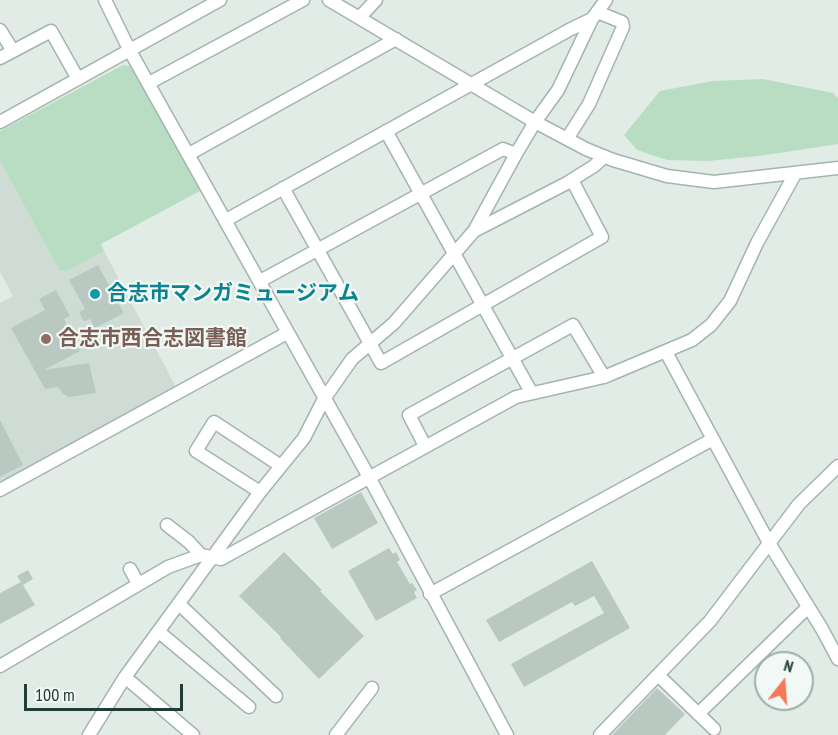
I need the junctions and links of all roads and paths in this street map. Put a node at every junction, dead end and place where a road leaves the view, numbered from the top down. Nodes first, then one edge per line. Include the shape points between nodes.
1 (105, 0) edge
2 (220, 0) edge
3 (303, 0) edge
4 (329, 0) edge
5 (376, 0) edge
6 (606, 0) edge
7 (595, 16) junction
8 (359, 18) junction
9 (0, 30) edge
10 (396, 39) junction
11 (13, 51) junction
12 (130, 51) junction
13 (0, 58) edge
14 (78, 79) junction
15 (149, 83) junction
16 (471, 84) junction
17 (0, 122) edge
18 (535, 122) junction
19 (386, 131) junction
20 (567, 139) junction
21 (189, 154) junction
22 (516, 154) junction
23 (604, 157) junction
24 (838, 168) edge
25 (795, 174) junction
26 (572, 180) junction
27 (283, 188) junction
28 (421, 194) junction
29 (226, 220) junction
30 (474, 231) junction
31 (318, 250) junction
32 (455, 253) junction
33 (260, 281) junction
34 (483, 305) junction
35 (287, 333) junction
36 (370, 344) junction
37 (666, 352) junction
38 (512, 357) junction
39 (604, 376) junction
40 (531, 392) junction
41 (324, 399) junction
42 (713, 439) junction
43 (425, 446) junction
44 (281, 466) junction
45 (838, 466) edge
46 (369, 477) junction
47 (0, 490) edge
48 (260, 492) junction
49 (167, 525) dead end
50 (769, 543) junction
51 (207, 557) junction
52 (130, 569) dead end
53 (138, 583) junction
54 (430, 594) junction
55 (179, 603) junction
56 (808, 607) junction
57 (159, 632) junction
58 (838, 659) edge
59 (0, 666) edge
60 (658, 675) junction
61 (125, 677) junction
62 (372, 688) dead end
63 (276, 696) dead end
64 (249, 707) dead end
65 (698, 714) junction
66 (714, 729) dead end
67 (90, 735) edge
68 (193, 735) edge
69 (336, 735) edge
70 (507, 735) edge
71 (600, 735) edge

1 - 12 street
2 - 12 street
3 - 15 street
4 - 8 street
5 - 8 street
6 - 7 street
7 - 16 street
7 - 18 street via 558,90
7 - 20 street via 622,22 623,27 589,104
8 - 10 street
9 - 11 street
10 - 16 street
10 - 21 street
11 - 13 street
11 - 14 street via 51,31
12 - 14 street
12 - 15 street
14 - 17 street
15 - 21 street
16 - 18 street
16 - 19 street
18 - 20 street
18 - 22 street
19 - 27 street
19 - 28 street
20 - 23 street
21 - 29 street
22 - 28 street via 503,148
22 - 30 street
23 - 25 street via 667,176 714,182
23 - 26 street
24 - 25 street
25 - 37 street via 730,301 711,325 692,340
26 - 30 street
26 - 34 street via 602,237
27 - 29 street
27 - 31 street
28 - 31 street
28 - 32 street
29 - 33 street
30 - 32 street
31 - 33 street
31 - 36 street
32 - 34 street
32 - 36 street via 394,323
33 - 35 street
34 - 36 street via 381,363
34 - 38 street
35 - 41 street
35 - 47 street
36 - 41 street via 352,359
37 - 39 street
37 - 42 street
38 - 39 street via 573,325
38 - 40 street
38 - 43 street via 409,415
39 - 40 street
40 - 43 street
41 - 44 street via 304,438
41 - 46 street
42 - 50 street
42 - 54 street
43 - 46 street
44 - 48 street
44 - 48 street via 214,422 196,451
45 - 50 street via 799,504
46 - 51 street via 221,559
46 - 54 street
48 - 51 street
49 - 51 street
50 - 56 street
50 - 60 street via 710,621
51 - 53 street via 168,567
51 - 55 street
52 - 53 street
53 - 59 street
54 - 70 street
55 - 57 street
55 - 63 street
56 - 58 street
56 - 65 street
57 - 61 street
57 - 64 street
60 - 65 street
60 - 71 street
61 - 67 street
61 - 68 street
62 - 69 street
65 - 66 street

